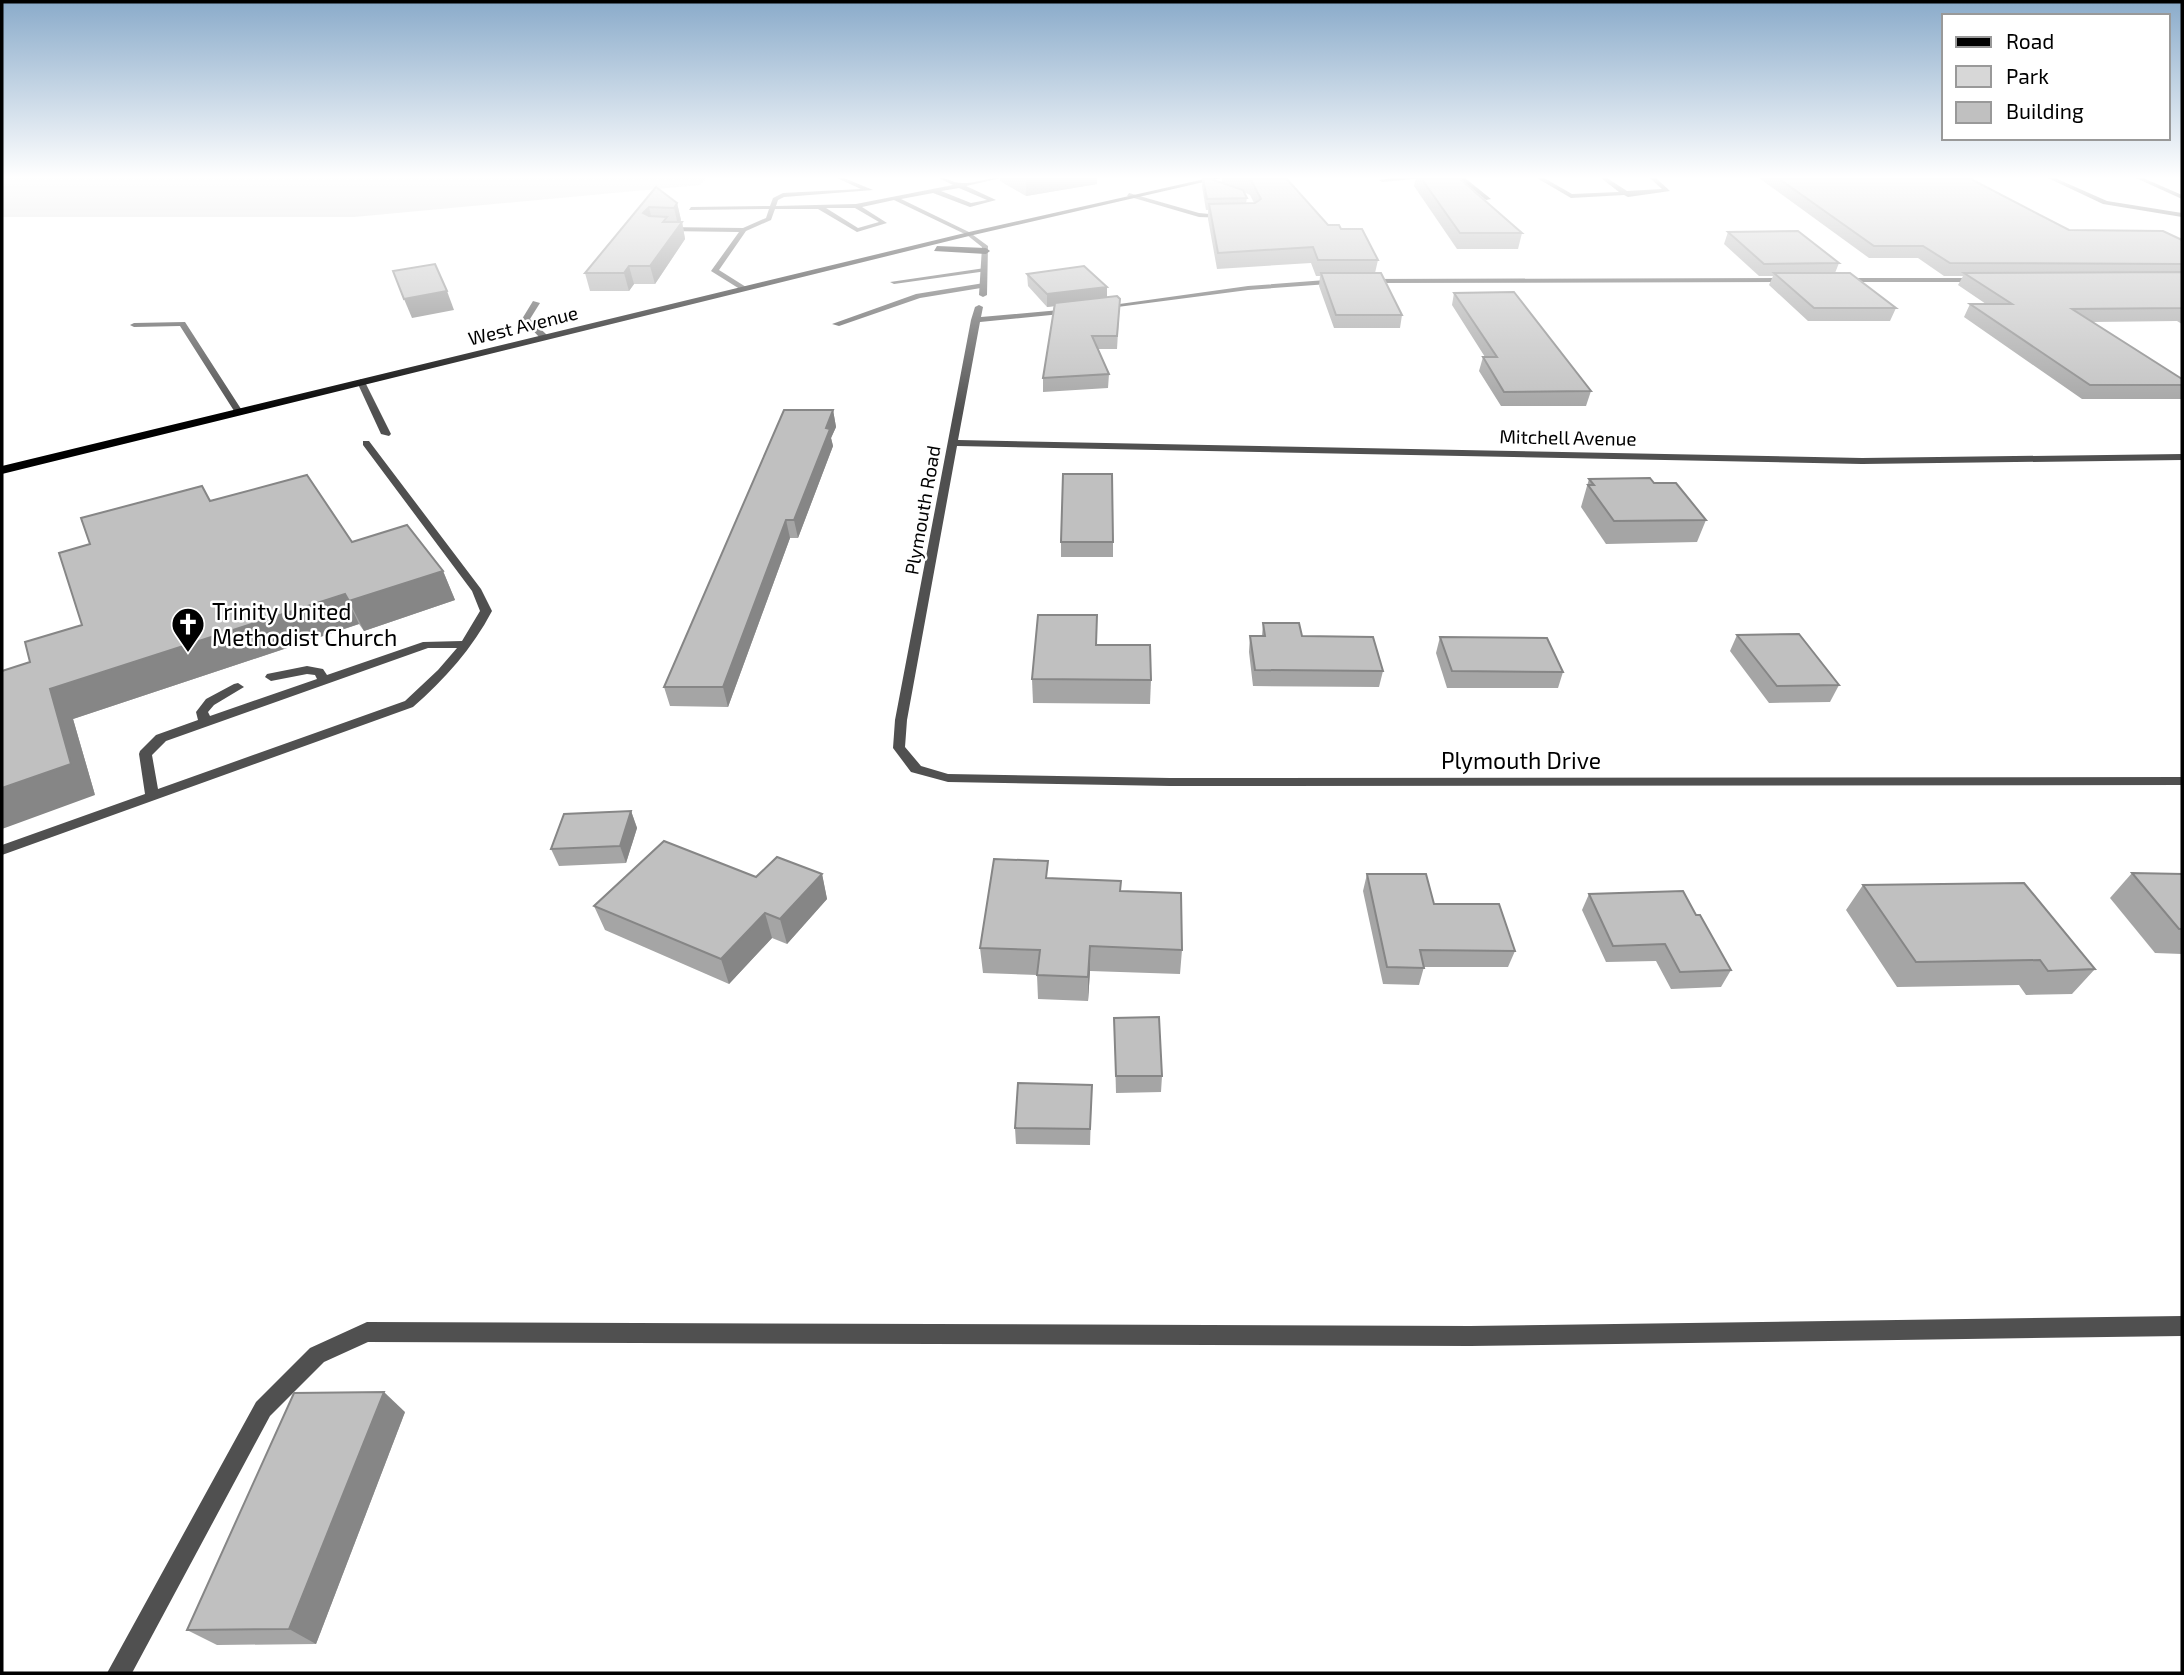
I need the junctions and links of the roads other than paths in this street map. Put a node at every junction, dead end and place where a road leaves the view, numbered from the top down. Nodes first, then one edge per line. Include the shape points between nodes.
1 (725, 256) edge
2 (878, 256) edge
3 (986, 256) edge
4 (985, 270) junction
5 (919, 279) junction
6 (1803, 280) edge
7 (1831, 280) edge
8 (1994, 280) edge
9 (1344, 281) edge
10 (1358, 281) edge
11 (894, 282) dead end
12 (984, 285) junction
13 (743, 289) junction
14 (983, 295) dead end
15 (919, 296) junction
16 (536, 303) dead end
17 (979, 307) dead end
18 (1089, 308) edge
19 (1076, 310) edge
20 (975, 320) junction
21 (836, 324) dead end
22 (134, 325) dead end
23 (544, 337) junction
24 (361, 382) junction
25 (239, 412) junction
26 (386, 433) dead end
27 (366, 443) dead end
28 (953, 443) junction
29 (2182, 457) edge
30 (2, 470) edge
31 (465, 645) junction
32 (271, 677) dead end
33 (324, 680) junction
34 (238, 687) dead end
35 (901, 720) joint
36 (205, 722) junction
37 (2182, 781) edge
38 (152, 796) junction
39 (2, 850) edge
40 (2182, 1326) edge
41 (119, 1673) edge

1 - 13 street via 715,271
2 - 13 main road, West Avenue
3 - 4 street
4 - 5 street
4 - 12 street
5 - 11 street
5 - 15 street via 911,291
6 - 10 street
7 - 8 street
9 - 18 street
12 - 14 street
12 - 15 street
13 - 23 main road, West Avenue
15 - 21 street
16 - 23 street via 526,319
17 - 20 street, Plymouth Road
19 - 20 street
20 - 28 street, Plymouth Road
22 - 25 street via 182,324
23 - 24 main road, West Avenue
24 - 25 main road, West Avenue
24 - 26 street
25 - 30 main road, West Avenue
27 - 31 street via 477,591 486,611
28 - 29 street, Mitchell Avenue via 1862,461
28 - 35 street, Plymouth Road
31 - 33 street via 427,644
31 - 38 street via 409,704
32 - 33 street via 307,670
33 - 36 street
34 - 36 street via 210,702 202,712
35 - 37 street, Plymouth Drive via 899,748 916,769 948,778
36 - 38 street via 161,738 145,754
38 - 39 street
40 - 41 street via 1470,1336 367,1332 317,1355 263,1409

